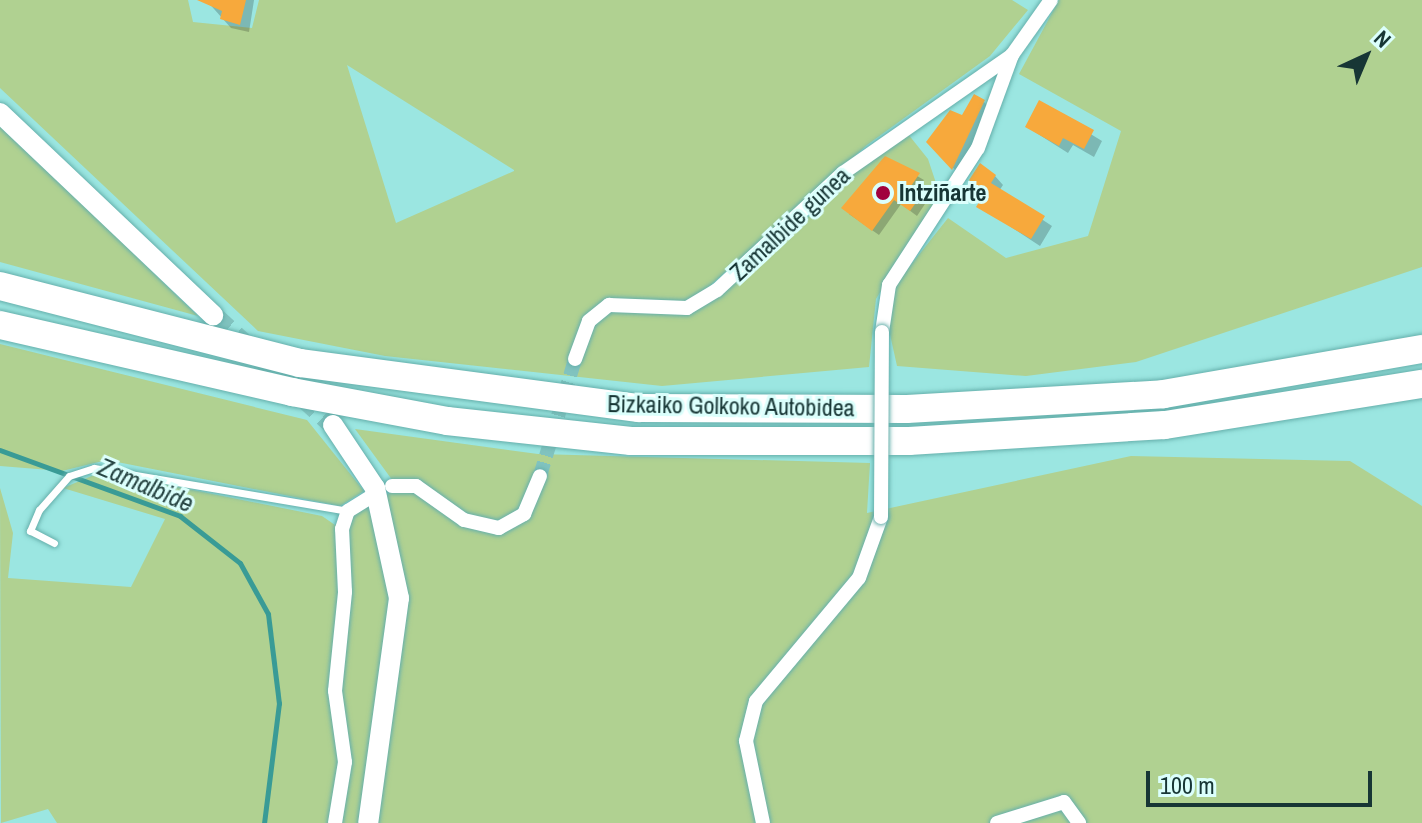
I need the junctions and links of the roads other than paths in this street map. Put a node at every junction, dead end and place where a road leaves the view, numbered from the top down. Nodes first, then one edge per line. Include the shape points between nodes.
1 (1051, 0) edge
2 (1012, 55) junction
3 (0, 113) edge
4 (0, 286) edge
5 (213, 315) tunnel mouth
6 (0, 325) edge
7 (1422, 349) edge
8 (575, 359) tunnel mouth
9 (1422, 384) edge
10 (333, 425) tunnel mouth
11 (540, 476) tunnel mouth
12 (392, 486) dead end
13 (370, 497) dead end
14 (348, 511) junction
15 (54, 543) dead end
16 (335, 823) edge
17 (368, 823) edge
18 (763, 823) edge
19 (997, 823) edge
20 (1079, 823) edge

1 - 2 street, Zamalbide gunea
2 - 8 street, Zamalbide gunea via 843,173 700,302 669,309 621,302 599,311
2 - 18 street, Zamalbide gunea, bridge via 978,148 922,245 889,285 882,332 881,517 859,578 756,701 746,741
3 - 5 main road
4 - 7 highway, Bizkaiko Golkoko Autobidea via 300,363 638,408 907,409 1164,394
6 - 9 highway, Bizkaiko Golkoko Autobidea via 400,412 631,441 909,441 1165,425
10 - 17 main road via 375,488 399,598
11 - 12 street via 524,514 499,528 474,526 416,486
13 - 14 street
14 - 15 lane via 94,468 69,476 39,510 30,531
14 - 16 street via 335,691 345,762
19 - 20 street via 1064,802

